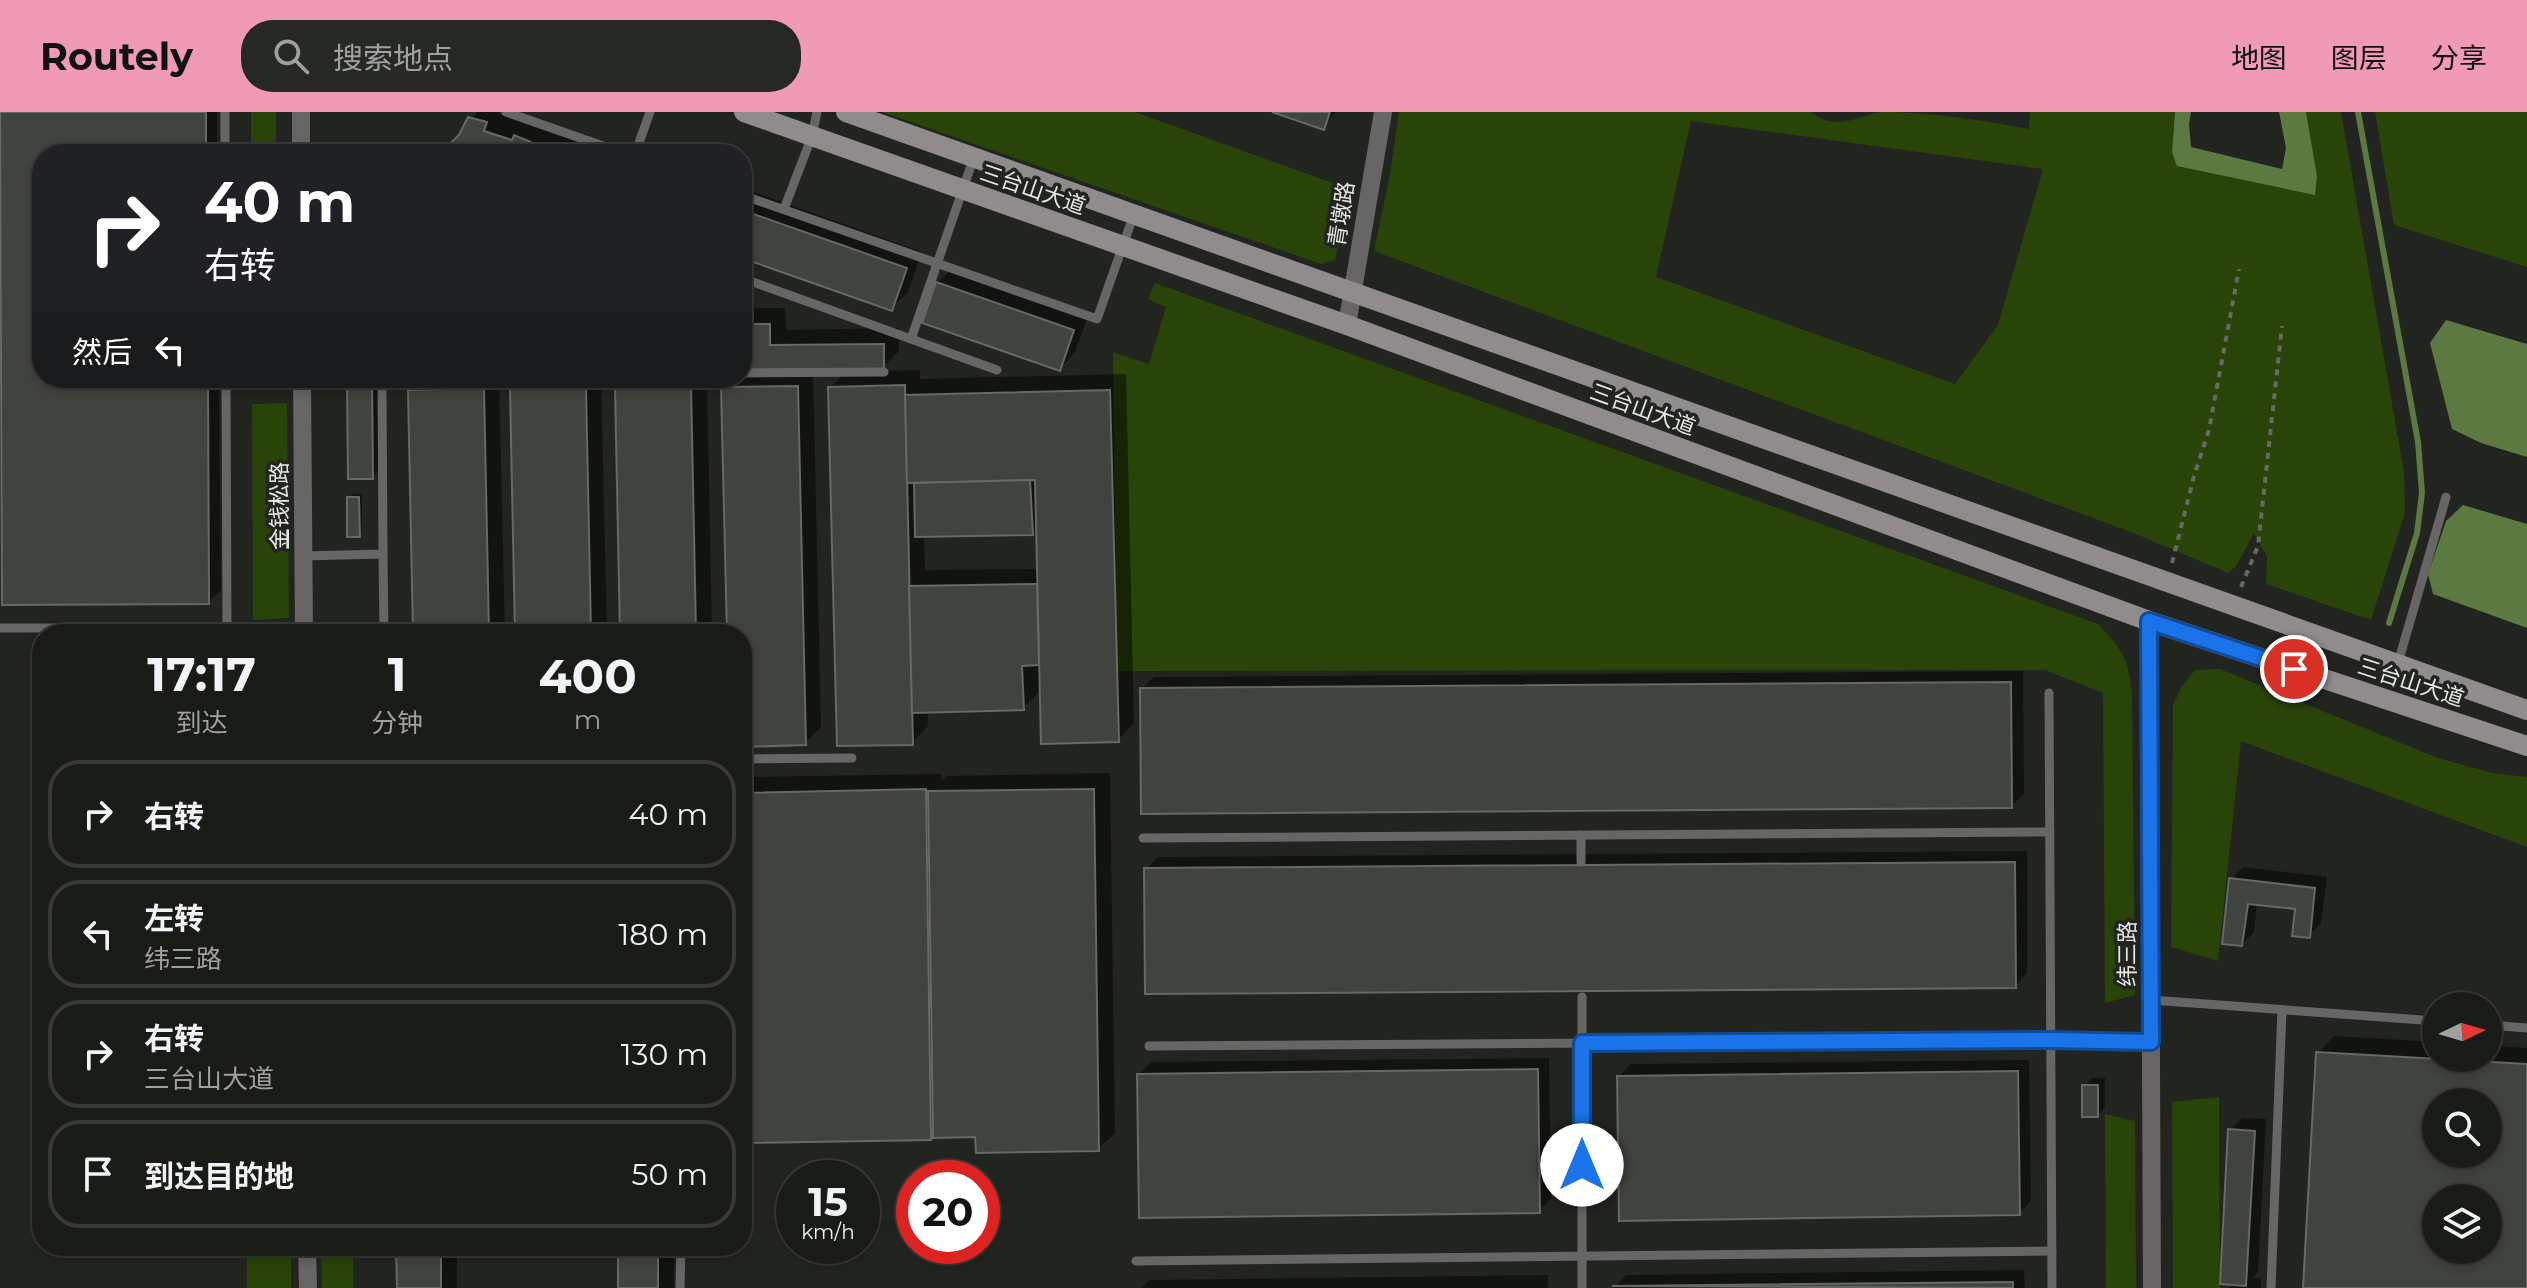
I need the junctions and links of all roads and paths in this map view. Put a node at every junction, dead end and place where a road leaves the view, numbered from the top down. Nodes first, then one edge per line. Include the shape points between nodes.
1 (225, 112) edge
2 (301, 112) edge
3 (506, 112) edge
4 (650, 112) edge
5 (744, 112) edge
6 (817, 112) edge
7 (846, 112) edge
8 (1383, 112) edge
9 (812, 136) junction
10 (225, 144) edge
11 (301, 144) edge
12 (597, 144) edge
13 (639, 144) edge
14 (974, 157) junction
15 (962, 189) junction
16 (752, 198) edge
17 (784, 209) junction
18 (1134, 214) junction
19 (1122, 245) junction
20 (938, 263) junction
21 (2239, 269) dead end
22 (752, 282) edge
23 (1353, 291) junction
24 (1347, 325) junction
25 (2282, 326) dead end
26 (911, 339) junction
27 (997, 370) dead end
28 (884, 372) dead end
29 (752, 373) edge
30 (226, 388) edge
31 (302, 388) edge
32 (382, 388) edge
33 (2446, 497) dead end
34 (383, 554) junction
35 (303, 556) junction
36 (2168, 580) junction
37 (2234, 604) junction
38 (2149, 621) junction
39 (227, 624) edge
40 (304, 624) edge
41 (384, 624) edge
42 (0, 628) edge
43 (32, 628) edge
44 (2398, 663) junction
45 (2049, 693) dead end
46 (2527, 710) edge
47 (2527, 746) edge
48 (852, 758) dead end
49 (752, 759) edge
50 (2050, 832) junction
51 (1581, 835) junction
52 (1143, 838) dead end
53 (1581, 862) dead end
54 (1582, 997) dead end
55 (2151, 1000) junction
56 (2282, 1010) junction
57 (2422, 1020) edge
58 (2502, 1026) edge
59 (2527, 1028) edge
60 (2051, 1040) junction
61 (2151, 1042) junction
62 (1582, 1043) junction
63 (1149, 1046) dead end
64 (2052, 1251) junction
65 (307, 1256) edge
66 (681, 1256) edge
67 (1582, 1256) junction
68 (1136, 1261) dead end
69 (308, 1288) edge
70 (680, 1288) edge
71 (1582, 1288) edge
72 (2052, 1288) edge
73 (2152, 1288) edge
74 (2271, 1288) edge

1 - 10 lane
2 - 11 street
3 - 12 lane
4 - 13 lane
5 - 9 main road, 三台山大道
6 - 9 lane
7 - 14 main road, 三台山大道
8 - 23 street, 青墩路
9 - 15 main road, 三台山大道
9 - 17 lane
14 - 15 lane
14 - 18 main road, 三台山大道
15 - 19 main road, 三台山大道
15 - 20 lane
16 - 17 lane
17 - 20 lane
18 - 19 lane
18 - 23 main road, 三台山大道
19 - 20 lane via 1097,319
19 - 24 main road, 三台山大道
20 - 26 lane
21 - 36 path via 2209,430
22 - 26 lane
23 - 24 street, 青墩路
23 - 36 main road, 三台山大道
24 - 38 main road, 三台山大道
25 - 37 path via 2258,546
26 - 27 lane
28 - 29 lane
30 - 39 lane
31 - 35 street, 金钱松路
32 - 34 lane
33 - 44 lane
34 - 35 lane
34 - 41 lane
35 - 40 street, 金钱松路
36 - 37 main road, 三台山大道
37 - 44 main road, 三台山大道
38 - 47 main road, 三台山大道
38 - 55 street, 纬三路
42 - 43 lane
44 - 46 main road, 三台山大道
45 - 50 lane
48 - 49 lane
50 - 51 lane
50 - 60 lane
51 - 52 lane
51 - 53 lane
54 - 62 lane
55 - 56 lane
55 - 61 street, 纬三路
56 - 57 lane
56 - 74 lane
58 - 59 lane
60 - 61 lane
60 - 62 lane
60 - 64 lane
61 - 73 street, 纬三路
62 - 63 lane
62 - 67 lane
64 - 67 lane
64 - 72 lane
65 - 69 street
66 - 70 lane
67 - 68 lane
67 - 71 lane

